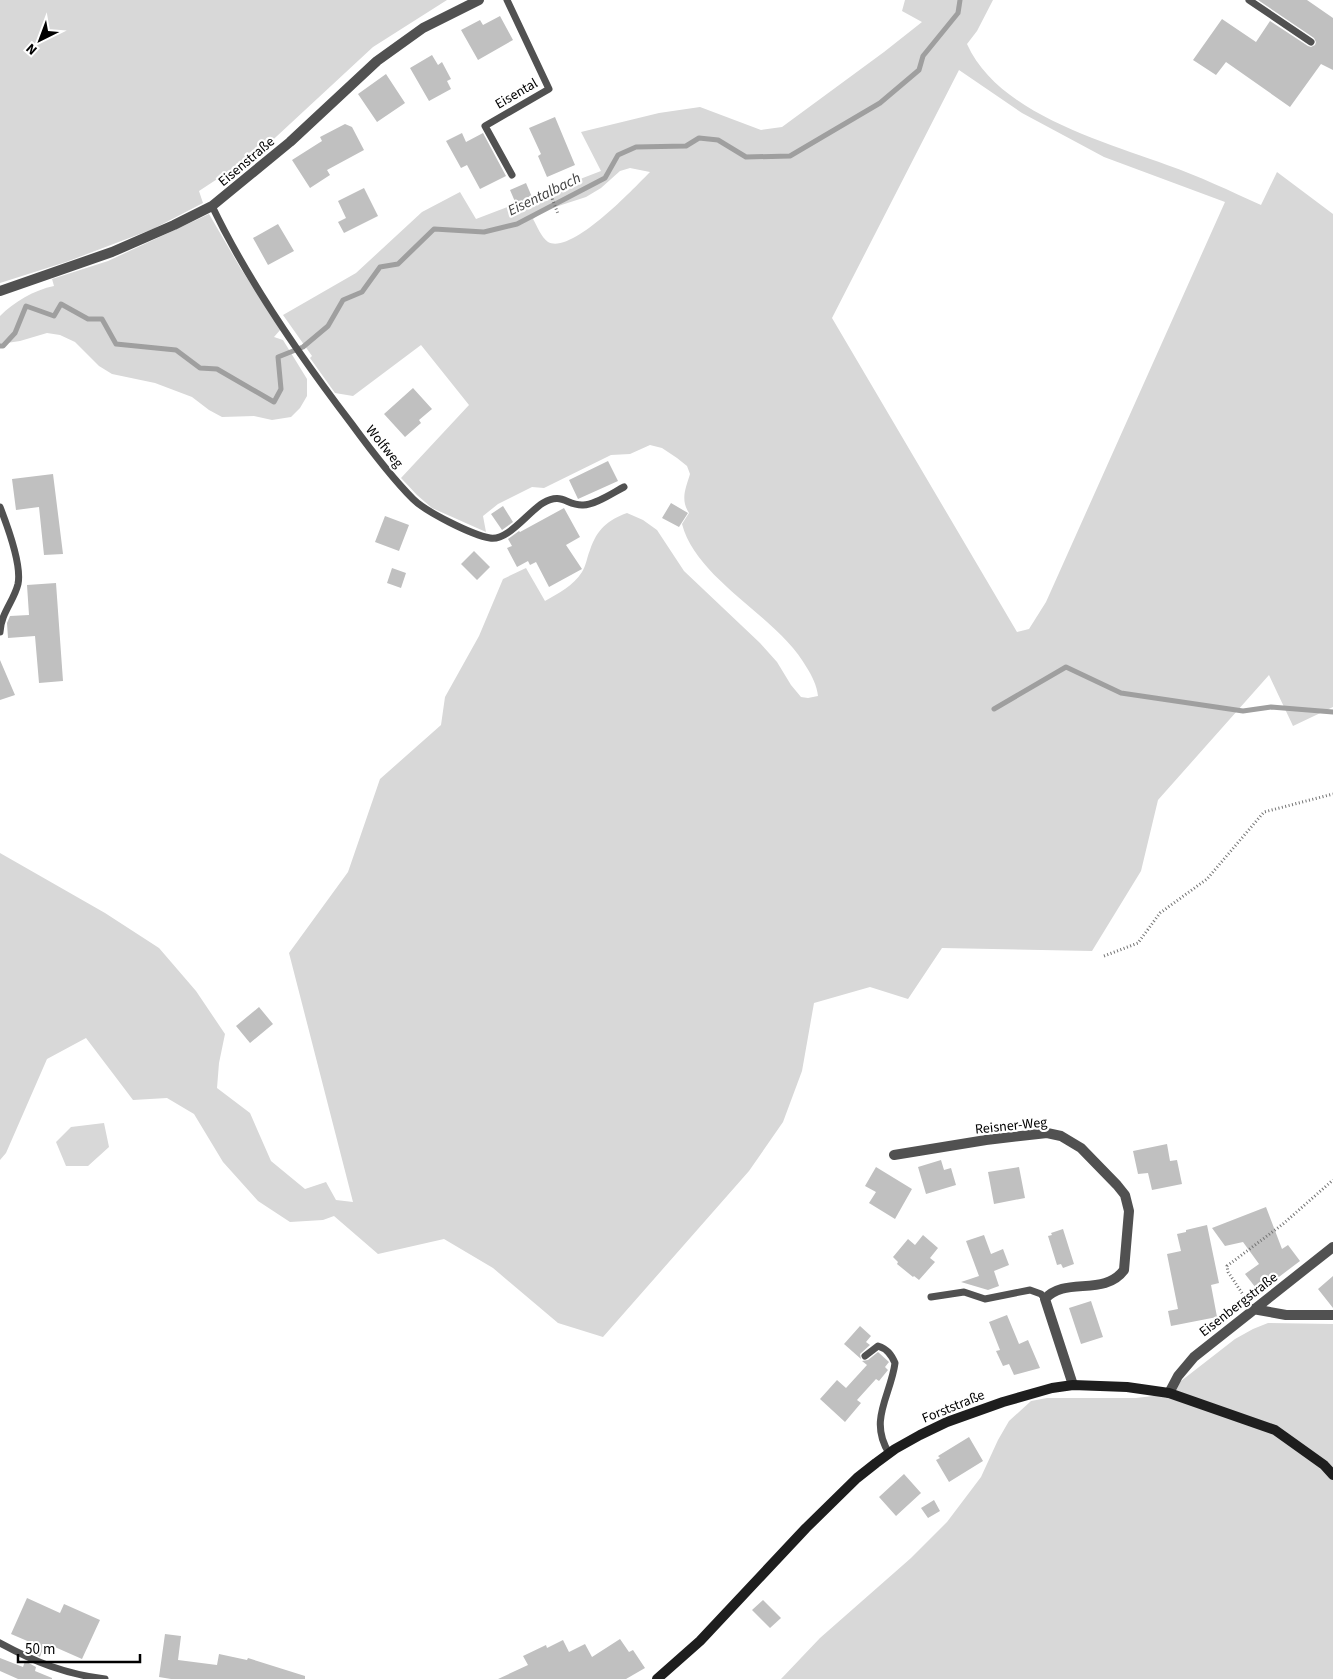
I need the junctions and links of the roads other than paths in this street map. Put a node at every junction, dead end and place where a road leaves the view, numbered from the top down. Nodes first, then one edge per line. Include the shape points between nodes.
1 (480, 0) edge
2 (507, 0) edge
3 (1248, 0) edge
4 (1311, 42) dead end
5 (512, 175) dead end
6 (212, 206) junction
7 (0, 291) edge
8 (624, 487) dead end
9 (0, 507) edge
10 (0, 632) edge
11 (894, 1155) dead end
12 (1333, 1247) edge
13 (931, 1297) dead end
14 (1045, 1299) junction
15 (1253, 1309) junction
16 (1333, 1315) edge
17 (865, 1356) dead end
18 (1073, 1384) junction
19 (1169, 1392) junction
20 (889, 1453) junction
21 (1333, 1474) edge
22 (0, 1643) edge
23 (105, 1679) edge
24 (657, 1679) edge

1 - 6 street, Eisenstraße via 422,28 376,62 290,142
2 - 5 lane, Eisental via 549,89 485,126
3 - 4 lane
6 - 7 street, Eisenstraße via 112,252
6 - 8 lane, Wolfweg via 234,250 330,396 375,455 413,499 430,512 485,537 498,538 549,500 559,498 587,505
9 - 10 lane via 19,576 1,621
11 - 14 street, Reisner-Weg via 1047,1133 1061,1136 1081,1148 1125,1195 1128,1211 1124,1270 1107,1283 1056,1289
12 - 15 street, Eisenbergstraße
13 - 14 lane via 964,1292 985,1299 1030,1290
14 - 18 street
15 - 16 street via 1286,1315
15 - 19 street, Eisenbergstraße via 1194,1356
17 - 20 lane via 878,1346 890,1354 895,1363 881,1426 881,1437
18 - 19 street, Forststraße
18 - 20 street, Forststraße via 1003,1402 947,1422
19 - 21 street, Forststraße via 1275,1430
20 - 24 street, Forststraße via 836,1498 700,1641
22 - 23 lane via 48,1666 80,1676

